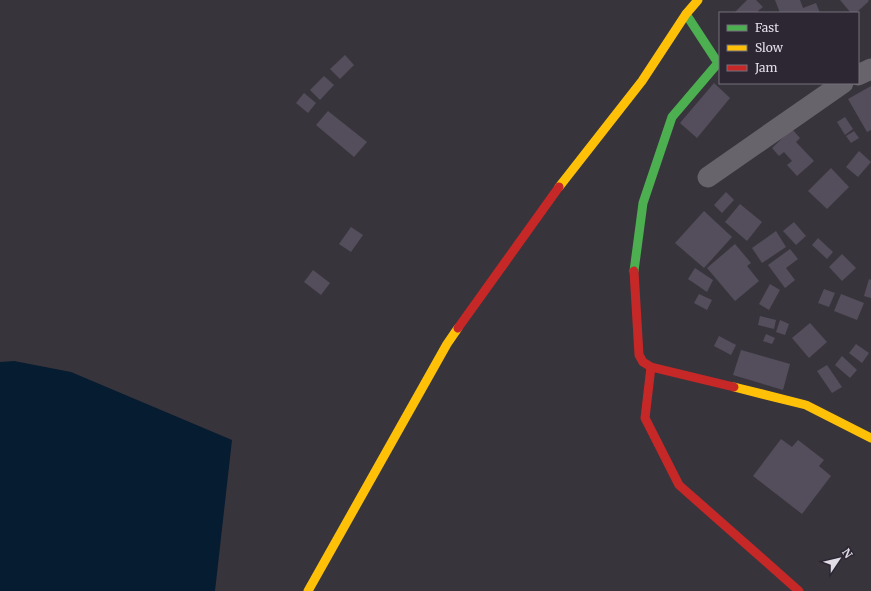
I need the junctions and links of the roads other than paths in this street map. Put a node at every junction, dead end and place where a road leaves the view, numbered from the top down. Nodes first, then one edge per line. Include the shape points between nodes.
1 (698, 0) edge
2 (686, 14) junction
3 (871, 69) edge
4 (859, 75) edge
5 (843, 84) edge
6 (708, 177) dead end
7 (651, 367) junction
8 (871, 438) edge
9 (308, 591) edge
10 (799, 591) edge

1 - 2 street
2 - 7 street via 718,63 672,117 643,203 634,269 639,355 643,362
2 - 9 street via 642,81 571,170 447,344
3 - 4 street
5 - 6 street
7 - 8 street via 806,405
7 - 10 street via 645,418 679,485

